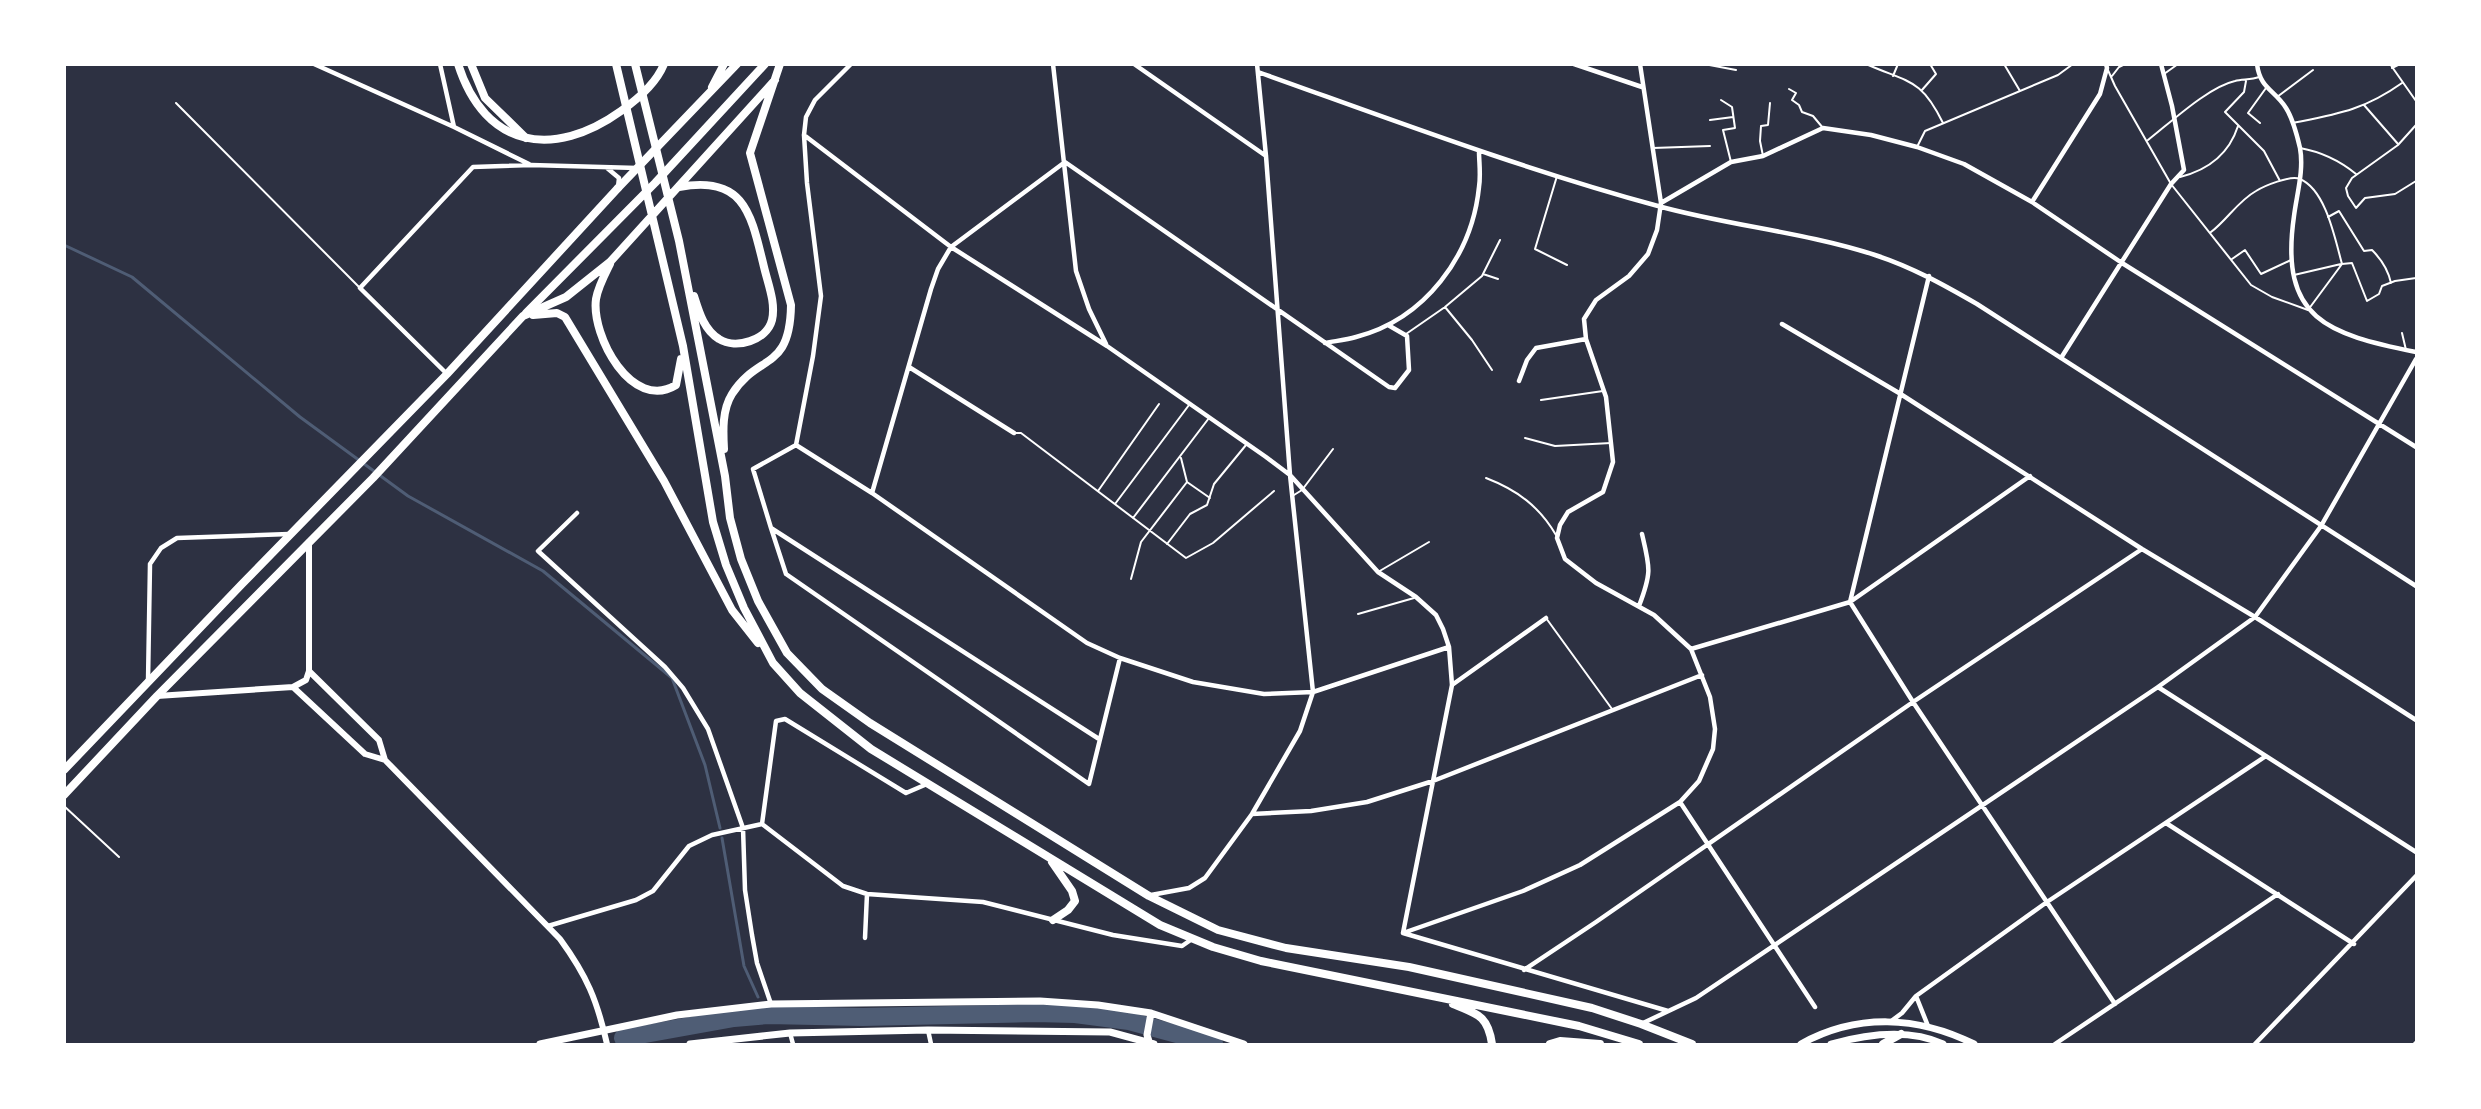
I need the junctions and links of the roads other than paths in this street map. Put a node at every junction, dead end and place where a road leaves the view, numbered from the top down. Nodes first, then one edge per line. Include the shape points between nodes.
1 (314, 64) edge
2 (440, 64) edge
3 (458, 64) edge
4 (471, 64) edge
5 (616, 64) edge
6 (635, 64) edge
7 (664, 64) edge
8 (724, 64) edge
9 (737, 64) edge
10 (765, 64) edge
11 (780, 64) edge
12 (851, 64) edge
13 (1053, 64) edge
14 (1134, 64) edge
15 (1257, 64) edge
16 (1574, 64) edge
17 (1640, 64) edge
18 (1704, 64) edge
19 (1866, 64) edge
20 (1898, 64) edge
21 (1930, 64) edge
22 (2004, 64) edge
23 (2073, 64) edge
24 (2125, 64) edge
25 (2160, 64) edge
26 (2178, 64) edge
27 (2257, 64) edge
28 (2390, 64) edge
29 (2400, 64) edge
30 (1722, 65) edge
31 (2107, 66) edge
32 (2392, 68) junction
33 (1736, 70) dead end
34 (2313, 70) dead end
35 (1258, 72) junction
36 (2164, 74) junction
37 (1893, 76) junction
38 (2112, 76) junction
39 (2259, 77) junction
40 (775, 80) junction
41 (2246, 81) junction
42 (2402, 83) junction
43 (1642, 87) junction
44 (2266, 88) junction
45 (1789, 89) dead end
46 (1922, 90) junction
47 (2020, 91) junction
48 (708, 96) junction
49 (2277, 97) junction
50 (2416, 98) edge
51 (1721, 100) dead end
52 (176, 103) dead end
53 (1770, 103) dead end
54 (2364, 105) junction
55 (1733, 117) junction
56 (2175, 119) junction
57 (1710, 120) dead end
58 (1943, 123) junction
59 (2260, 123) dead end
60 (2292, 123) junction
61 (2416, 125) edge
62 (2238, 126) junction
63 (454, 127) junction
64 (1823, 128) junction
65 (804, 135) junction
66 (526, 138) junction
67 (2148, 141) junction
68 (2398, 144) junction
69 (1710, 146) dead end
70 (1917, 147) junction
71 (1653, 148) junction
72 (2300, 148) junction
73 (1479, 151) junction
74 (1266, 156) junction
75 (1763, 156) junction
76 (1065, 162) junction
77 (1731, 162) junction
78 (531, 165) junction
79 (605, 166) junction
80 (637, 168) junction
81 (2357, 175) junction
82 (1557, 176) junction
83 (2177, 177) junction
84 (2300, 179) junction
85 (2280, 181) junction
86 (2416, 181) edge
87 (2171, 184) junction
88 (679, 187) junction
89 (618, 188) junction
90 (2032, 202) junction
91 (1660, 205) junction
92 (2328, 217) junction
93 (2211, 232) junction
94 (1500, 240) dead end
95 (951, 247) junction
96 (2416, 255) edge
97 (682, 256) junction
98 (2232, 259) junction
99 (2291, 260) junction
100 (610, 261) junction
101 (2122, 263) junction
102 (2342, 264) junction
103 (1567, 265) dead end
104 (2416, 265) edge
105 (1483, 274) junction
106 (2294, 274) junction
107 (1929, 276) junction
108 (2416, 278) edge
109 (1498, 279) dead end
110 (2391, 283) junction
111 (360, 288) junction
112 (1277, 307) junction
113 (1445, 307) junction
114 (2308, 310) junction
115 (523, 316) junction
116 (1388, 324) junction
117 (1782, 324) dead end
118 (2402, 333) dead end
119 (1406, 334) junction
120 (1586, 339) junction
121 (1325, 343) junction
122 (682, 346) junction
123 (1107, 346) junction
124 (2406, 350) junction
125 (2416, 352) edge
126 (2061, 358) junction
127 (2416, 359) edge
128 (909, 367) junction
129 (1492, 370) dead end
130 (447, 374) junction
131 (1519, 381) dead end
132 (1604, 391) junction
133 (1899, 393) junction
134 (1541, 400) dead end
135 (1159, 404) dead end
136 (1189, 405) junction
137 (1209, 418) junction
138 (2380, 423) junction
139 (1014, 433) joint
140 (1524, 438) dead end
141 (1611, 443) junction
142 (796, 445) junction
143 (1246, 445) junction
144 (2416, 447) edge
145 (1333, 449) dead end
146 (1180, 458) junction
147 (1290, 475) junction
148 (725, 476) junction
149 (2030, 476) junction
150 (1486, 478) dead end
151 (1187, 482) junction
152 (1302, 490) junction
153 (1098, 491) junction
154 (1274, 491) dead end
155 (872, 493) junction
156 (1292, 497) junction
157 (1210, 498) junction
158 (1115, 504) junction
159 (577, 513) dead end
160 (1133, 518) junction
161 (2321, 526) junction
162 (771, 528) junction
163 (1150, 531) junction
164 (291, 534) junction
165 (1642, 534) dead end
166 (1558, 540) junction
167 (1430, 542) dead end
168 (309, 543) junction
169 (1167, 543) junction
170 (2142, 549) junction
171 (1378, 572) junction
172 (1131, 579) dead end
173 (2416, 586) edge
174 (1416, 597) junction
175 (1850, 602) junction
176 (1638, 606) junction
177 (1358, 614) dead end
178 (2255, 617) junction
179 (1546, 618) joint
180 (1449, 647) junction
181 (1691, 649) junction
182 (1120, 658) junction
183 (773, 663) junction
184 (309, 671) junction
185 (1702, 675) junction
186 (148, 682) junction
187 (1452, 685) junction
188 (293, 687) junction
189 (2158, 687) junction
190 (1313, 692) junction
191 (157, 696) junction
192 (1913, 702) junction
193 (1612, 710) junction
194 (2416, 720) edge
195 (1099, 739) junction
196 (2266, 756) junction
197 (385, 760) junction
198 (64, 770) edge
199 (1433, 781) junction
200 (930, 783) junction
201 (64, 795) edge
202 (1680, 802) junction
203 (1981, 804) junction
204 (64, 806) edge
205 (1252, 814) junction
206 (2166, 823) junction
207 (762, 824) junction
208 (743, 828) junction
209 (1708, 845) junction
210 (2416, 852) edge
211 (119, 857) dead end
212 (1048, 857) junction
213 (2416, 876) edge
214 (867, 894) junction
215 (2278, 894) junction
216 (1149, 896) junction
217 (2047, 902) junction
218 (1053, 920) junction
219 (548, 926) junction
220 (1403, 933) junction
221 (865, 938) dead end
222 (1193, 938) junction
223 (1774, 944) junction
224 (2354, 944) junction
225 (1524, 970) junction
226 (1425, 994) junction
227 (1916, 996) junction
228 (771, 1004) junction
229 (2115, 1004) junction
230 (1815, 1007) dead end
231 (1669, 1012) junction
232 (1150, 1016) junction
233 (1890, 1023) junction
234 (1641, 1024) junction
235 (1928, 1026) junction
236 (604, 1030) junction
237 (928, 1030) junction
238 (790, 1033) junction
239 (1901, 1034) junction
240 (540, 1044) edge
241 (607, 1044) edge
242 (690, 1044) edge
243 (793, 1044) edge
244 (931, 1044) edge
245 (1152, 1044) edge
246 (1244, 1044) edge
247 (1492, 1044) edge
248 (1550, 1044) edge
249 (1600, 1044) edge
250 (1639, 1044) edge
251 (1692, 1044) edge
252 (1801, 1044) edge
253 (1831, 1044) edge
254 (1883, 1044) edge
255 (1943, 1044) edge
256 (1974, 1044) edge
257 (2055, 1044) edge
258 (2255, 1044) edge

1 - 63 street
2 - 63 street
3 - 66 main road via 467,89 482,111 501,127
4 - 66 highway via 485,98
5 - 122 highway
6 - 97 highway
7 - 66 main road via 659,76 634,102 590,131 555,140
8 - 48 main road
9 - 48 main road
10 - 115 main road via 655,183
11 - 40 highway
12 - 65 street via 814,100 806,117
13 - 76 street
14 - 74 street
15 - 35 street
16 - 43 street
17 - 43 street
18 - 30 lane
19 - 37 lane
20 - 37 lane
21 - 46 lane via 1936,74
22 - 47 lane
23 - 47 lane
24 - 38 lane
25 - 36 street
26 - 36 lane
27 - 39 street
28 - 32 lane
29 - 32 lane
30 - 33 lane
31 - 38 lane
31 - 90 street via 2100,94
32 - 42 lane
34 - 49 lane
35 - 73 street
35 - 74 street
36 - 56 street
37 - 46 lane
38 - 67 lane
39 - 41 lane
39 - 44 street
40 - 88 highway
40 - 148 highway via 750,153 791,305 791,323 783,348 731,395 723,426
41 - 56 lane via 2236,80 2208,94
41 - 62 lane via 2244,92 2225,112
42 - 50 lane
42 - 54 lane
43 - 71 street
44 - 49 street
44 - 59 lane via 2248,113
45 - 64 lane via 1796,93 1792,100 1802,112
46 - 58 lane via 1932,99
47 - 58 lane
48 - 80 main road
49 - 60 street
51 - 55 lane via 1732,107
52 - 111 lane
53 - 75 lane via 1768,125 1761,126
54 - 60 lane
54 - 68 lane
55 - 57 lane
55 - 77 lane via 1735,128 1723,130
56 - 67 lane
56 - 83 street via 2184,170
58 - 70 lane via 1925,131
60 - 72 street
61 - 68 lane
62 - 83 lane via 2232,143 2202,171
62 - 85 lane via 2264,151
63 - 78 street
64 - 70 street
64 - 75 street
65 - 95 street
65 - 142 street via 821,296
67 - 87 lane
68 - 81 lane
69 - 71 lane
70 - 90 street via 1964,165
71 - 91 street
72 - 81 lane via 2341,161
72 - 84 street
73 - 82 street
73 - 116 street via 1480,185 1474,219 1461,252 1442,281 1418,305
74 - 112 street
75 - 77 street
76 - 95 street
76 - 112 street
76 - 123 street via 1076,271
77 - 91 street
78 - 79 street
78 - 111 street via 473,167
79 - 80 street
79 - 89 street via 619,178
80 - 89 main road
81 - 86 lane via 2346,188 2356,208 2365,198 2395,194
82 - 91 street
82 - 103 lane via 1535,249
83 - 87 street
84 - 85 lane
84 - 92 lane via 2317,193
84 - 99 street
85 - 93 lane via 2256,191
87 - 93 lane
87 - 101 street
88 - 97 highway via 707,184 726,188 743,203 754,224 774,308 771,323 763,334 740,344 718,339 702,320
88 - 100 highway
89 - 130 highway
90 - 101 street
91 - 107 street via 1876,255
91 - 120 street via 1657,230 1648,254 1629,276 1596,300 1584,320
92 - 102 lane
92 - 110 lane via 2339,211 2364,251 2372,250 2379,256
93 - 98 lane
94 - 105 lane
95 - 123 street
95 - 128 street via 931,289
96 - 104 lane
97 - 148 highway
98 - 99 lane via 2245,250 2261,274
98 - 114 lane via 2251,285
99 - 106 street
100 - 115 highway via 566,297
100 - 122 highway via 596,298 596,311 602,337 623,372 642,389 656,393 668,390 679,377
101 - 126 street
101 - 138 street
102 - 106 lane
102 - 110 lane via 2352,263 2367,301
102 - 114 lane
105 - 109 lane
105 - 113 lane
106 - 114 street
107 - 126 street
107 - 133 street
108 - 110 lane
111 - 130 street
112 - 121 street
112 - 147 street
113 - 119 lane
113 - 129 lane
114 - 124 street via 2334,328 2367,342
115 - 168 highway
115 - 183 highway via 557,313 565,317 664,481 732,610
116 - 119 street
116 - 121 street via 1358,337
117 - 133 street
118 - 124 lane
119 - 121 street via 1409,370 1395,388
120 - 131 street via 1536,348
120 - 132 street
122 - 183 highway via 713,522 744,608
123 - 136 street
124 - 125 street
126 - 161 street
127 - 138 street
128 - 139 street
128 - 155 street
130 - 164 highway
132 - 134 lane
132 - 141 street
133 - 149 street
133 - 175 street
135 - 153 lane
136 - 137 street
136 - 158 lane
137 - 143 street
137 - 146 lane
138 - 144 street
138 - 161 street
139 - 153 lane via 1021,433
140 - 141 lane via 1555,446
141 - 166 street via 1614,462 1604,492 1568,512 1560,525
142 - 155 street
142 - 162 street via 753,469
143 - 147 street
143 - 157 lane via 1214,484
145 - 152 lane
146 - 151 lane
146 - 160 lane
147 - 152 street
147 - 156 street
148 - 216 highway via 735,539 758,601 787,653 822,689 870,723
149 - 170 street
149 - 175 street
150 - 166 lane via 1529,500 1547,519
151 - 157 lane
151 - 163 lane
152 - 156 lane
152 - 171 street
153 - 158 lane
154 - 169 lane via 1213,543 1186,558
155 - 182 street via 1087,642
156 - 190 street
157 - 169 lane via 1207,505 1190,514
158 - 160 lane
159 - 208 street via 538,551 683,688 708,729
160 - 163 lane
161 - 173 street
161 - 178 street
162 - 195 street
162 - 195 street via 786,574 1089,784
163 - 169 lane
163 - 172 lane via 1141,542
164 - 186 highway
164 - 186 street via 177,538 161,548 150,564
165 - 176 street via 1650,568
166 - 176 street via 1565,559 1596,583
167 - 171 lane
168 - 184 street
168 - 191 highway
170 - 178 street
170 - 192 street
171 - 174 street
174 - 177 lane
174 - 180 street via 1436,615
175 - 181 street
175 - 192 street
176 - 181 street via 1654,615
178 - 189 street
178 - 194 street
179 - 187 street
179 - 193 lane
180 - 187 street
180 - 190 street
181 - 185 street
182 - 190 street via 1205,684 1264,694
182 - 195 street
183 - 200 highway via 800,693 871,749
184 - 188 street via 306,680
184 - 197 street via 379,740
185 - 193 street
185 - 202 street via 1715,729 1713,750 1699,781
186 - 198 highway
187 - 199 street
188 - 191 street
188 - 197 street via 365,754
189 - 196 street
189 - 203 street
190 - 205 street via 1300,731
191 - 201 highway
192 - 203 street
192 - 209 street
193 - 199 street
196 - 206 street
196 - 210 street
197 - 219 street
199 - 205 street via 1367,802 1311,811
199 - 220 street
200 - 207 street via 906,793 785,719 776,721
200 - 212 highway
202 - 209 street
202 - 220 street via 1580,865 1523,891
203 - 217 street
203 - 223 street
204 - 211 lane
205 - 216 street via 1205,878 1189,888
206 - 215 street
206 - 217 street
207 - 208 street
207 - 214 street via 843,886
208 - 219 street via 712,834 689,846 653,891 636,900
208 - 228 street via 745,890 752,935
209 - 223 street
209 - 225 street
212 - 218 highway via 1075,901
212 - 222 highway via 1160,925
213 - 224 street
214 - 218 street via 983,902
214 - 221 street
215 - 224 street
215 - 229 street
216 - 234 highway via 1218,930 1286,948 1420,970 1592,1008
217 - 227 street
217 - 229 street
218 - 222 street via 1182,946
219 - 236 street via 581,967 597,1002
220 - 225 street
222 - 226 highway via 1261,961
223 - 230 street
223 - 231 street
224 - 258 street
225 - 231 street
226 - 247 highway via 1481,1016
226 - 250 highway via 1580,1026
227 - 233 street
227 - 235 street
228 - 232 main road via 1040,1001 1098,1005
228 - 236 main road via 677,1015
229 - 257 street
231 - 234 street
232 - 245 main road via 1148,1035
232 - 246 main road
233 - 235 main road
233 - 252 main road via 1854,1024 1824,1031
234 - 251 highway
235 - 256 main road
236 - 240 main road
236 - 241 street
237 - 238 main road
237 - 244 street
237 - 245 main road via 1110,1032
238 - 242 main road
238 - 243 street
239 - 253 main road via 1855,1037
239 - 254 highway
239 - 255 main road
248 - 249 highway

